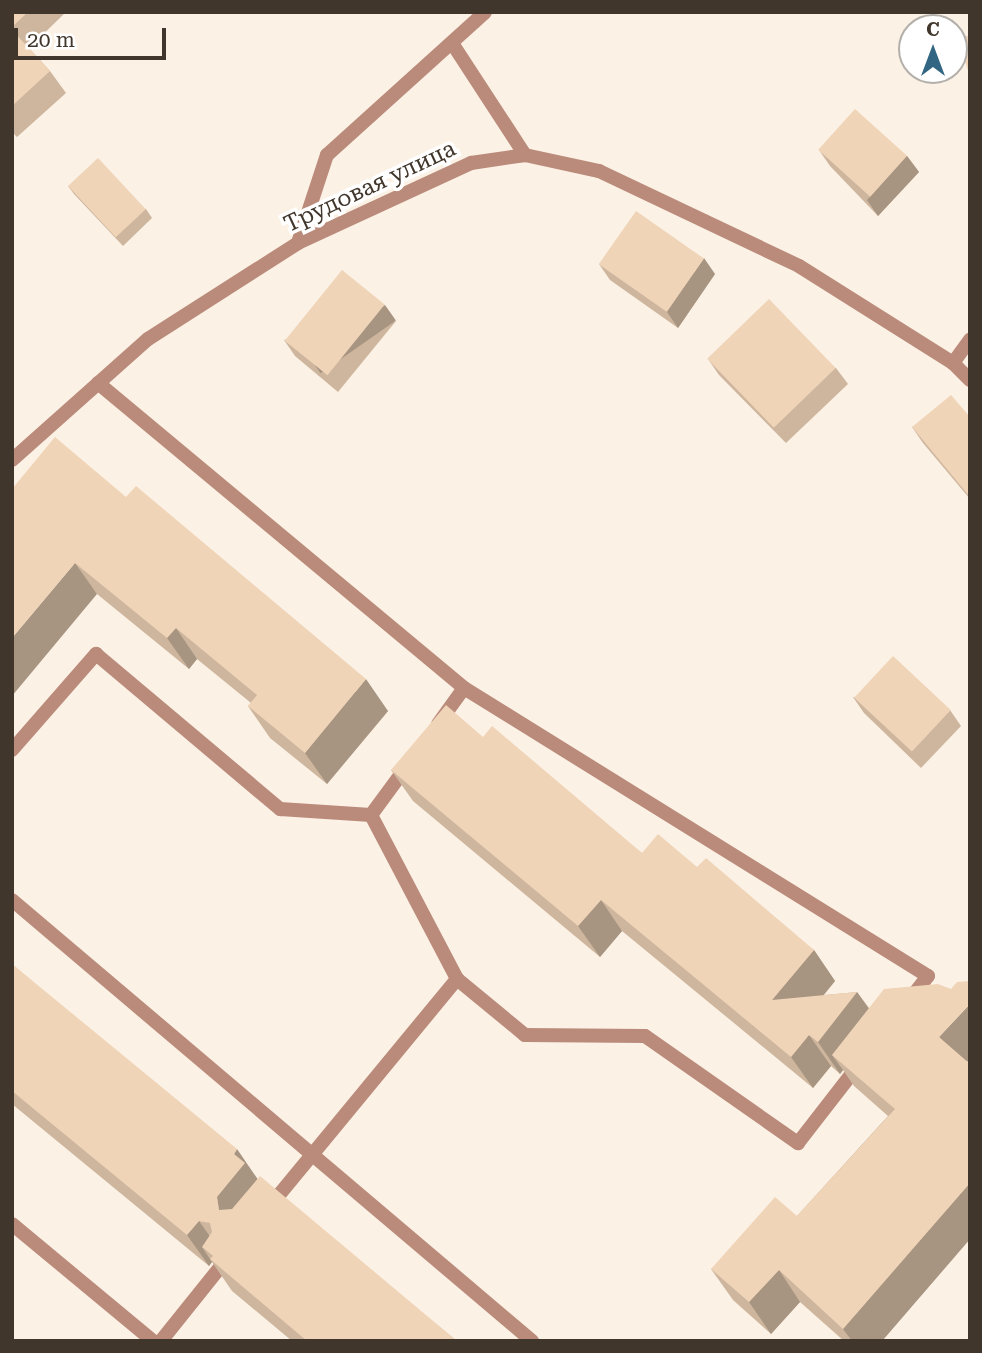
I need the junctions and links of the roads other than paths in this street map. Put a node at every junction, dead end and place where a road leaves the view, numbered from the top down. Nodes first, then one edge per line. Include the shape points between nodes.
1 (485, 12) edge
2 (452, 43) junction
3 (525, 155) junction
4 (298, 243) junction
5 (970, 340) edge
6 (953, 363) junction
7 (970, 380) edge
8 (98, 383) junction
9 (12, 460) edge
10 (464, 688) junction
11 (12, 750) edge
12 (371, 815) junction
13 (12, 900) edge
14 (457, 979) junction
15 (895, 1018) edge
16 (871, 1049) edge
17 (311, 1154) junction
18 (12, 1224) edge
19 (255, 1224) edge
20 (225, 1261) edge
21 (153, 1341) edge
22 (161, 1341) edge
23 (532, 1341) edge

1 - 2 street
2 - 3 street
2 - 4 street via 327,155
3 - 4 street, Трудовая улица via 471,163
3 - 6 street, Трудовая улица via 599,171 799,266
4 - 8 street, Трудовая улица via 148,338
5 - 6 street
6 - 7 street, Трудовая улица
8 - 9 street, Трудовая улица
8 - 10 street
10 - 12 street
10 - 15 street via 933,980
11 - 12 street via 96,654 280,809
12 - 14 street
13 - 17 street
14 - 16 street via 525,1035 645,1036 798,1143
14 - 17 street
17 - 19 street
17 - 23 street
18 - 21 street
20 - 22 street

